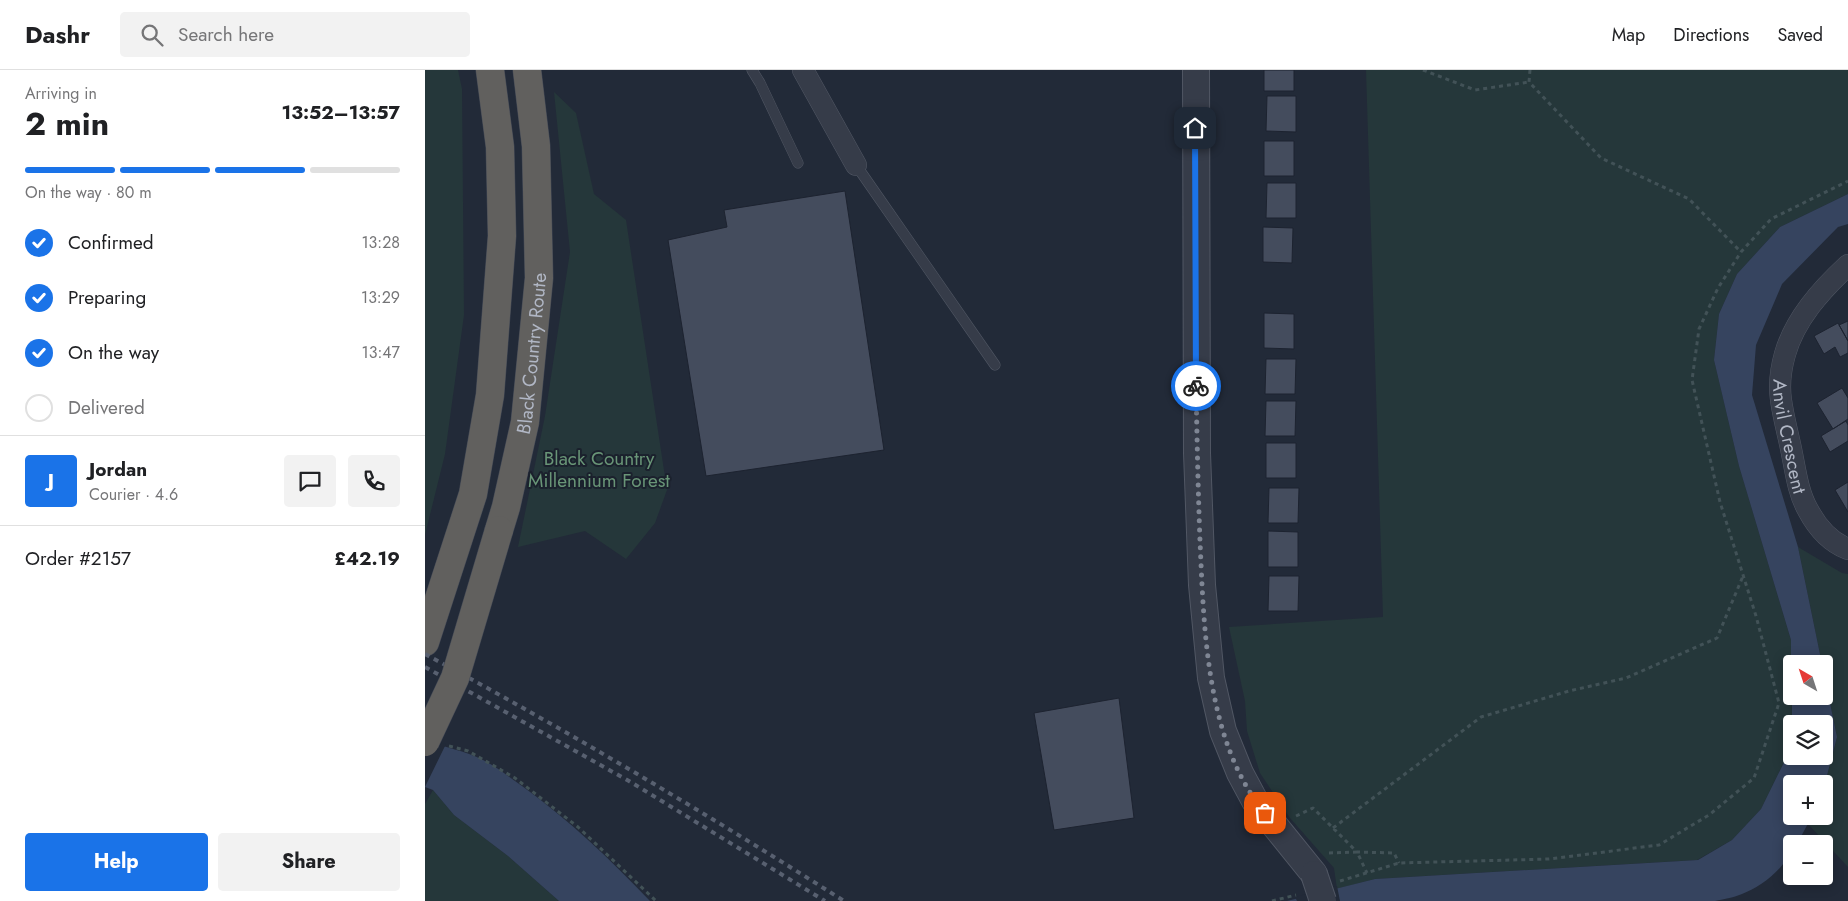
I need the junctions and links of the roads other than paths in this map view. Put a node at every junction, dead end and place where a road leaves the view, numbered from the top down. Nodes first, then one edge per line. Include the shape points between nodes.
1 (490, 70) edge
2 (527, 70) edge
3 (752, 70) edge
4 (803, 70) edge
5 (1196, 70) edge
6 (798, 163) dead end
7 (856, 165) joint
8 (1848, 266) edge
9 (995, 365) dead end
10 (1848, 549) edge
11 (425, 642) edge
12 (433, 743) edge
13 (1318, 888) edge

1 - 11 highway, Black Country Route via 500,147 502,236 490,396 473,494
2 - 12 highway, Black Country Route, bridge via 537,146 539,278 525,422 507,507
3 - 6 lane
4 - 7 street
5 - 13 street via 1197,453 1202,585 1211,678 1223,731 1255,801 1298,853
7 - 9 lane
8 - 10 street, Anvil Crescent via 1807,310 1793,333 1784,356 1781,382 1781,399 1807,510 1821,531

